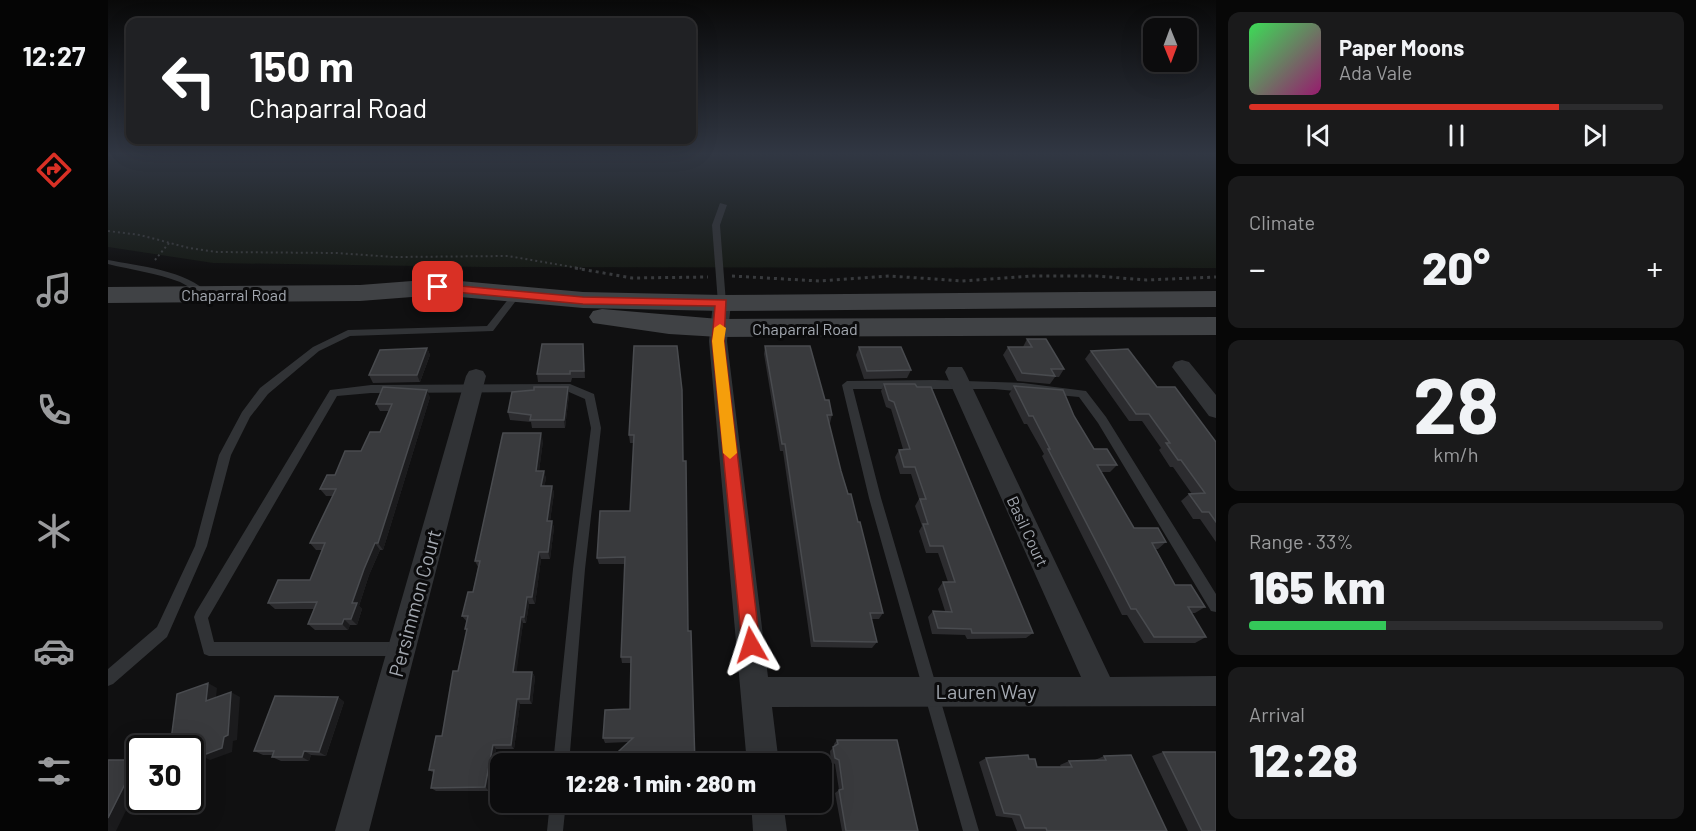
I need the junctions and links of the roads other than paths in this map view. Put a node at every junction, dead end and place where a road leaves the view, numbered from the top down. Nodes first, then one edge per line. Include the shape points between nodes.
1 (723, 205) dead end
2 (108, 262) edge
3 (205, 294) junction
4 (108, 295) edge
5 (513, 298) junction
6 (1216, 299) edge
7 (721, 316) junction
8 (1216, 326) edge
9 (1182, 367) dead end
10 (958, 377) junction
11 (474, 382) junction
12 (1216, 410) edge
13 (1216, 606) edge
14 (402, 649) junction
15 (108, 679) edge
16 (1102, 691) junction
17 (1216, 691) edge
18 (756, 692) junction
19 (933, 692) junction
20 (562, 753) edge
21 (762, 753) edge
22 (557, 813) edge
23 (768, 813) edge
24 (352, 831) edge
25 (555, 831) edge
26 (770, 831) edge
27 (971, 831) edge

1 - 7 lane via 716,225
2 - 3 lane via 199,287
3 - 4 main road, Chaparral Road
3 - 5 main road, Chaparral Road via 360,293
5 - 7 main road, Chaparral Road via 669,326
5 - 15 lane via 490,329 348,333 316,349 264,391 225,455 201,546 162,632
6 - 7 main road, Chaparral Road
7 - 8 main road, Chaparral Road
7 - 18 street via 718,341
9 - 12 street
10 - 13 lane via 1082,394 1102,420
10 - 16 street, Basil Court
10 - 19 lane via 846,385
11 - 14 street, Persimmon Court
11 - 14 lane via 334,393 201,617 209,650
11 - 20 lane via 570,388 590,397 596,428
14 - 24 street, Persimmon Court
16 - 17 street, Lauren Way
16 - 19 street, Lauren Way
18 - 19 street, Lauren Way
18 - 21 street
19 - 27 lane
22 - 25 lane
23 - 26 street

